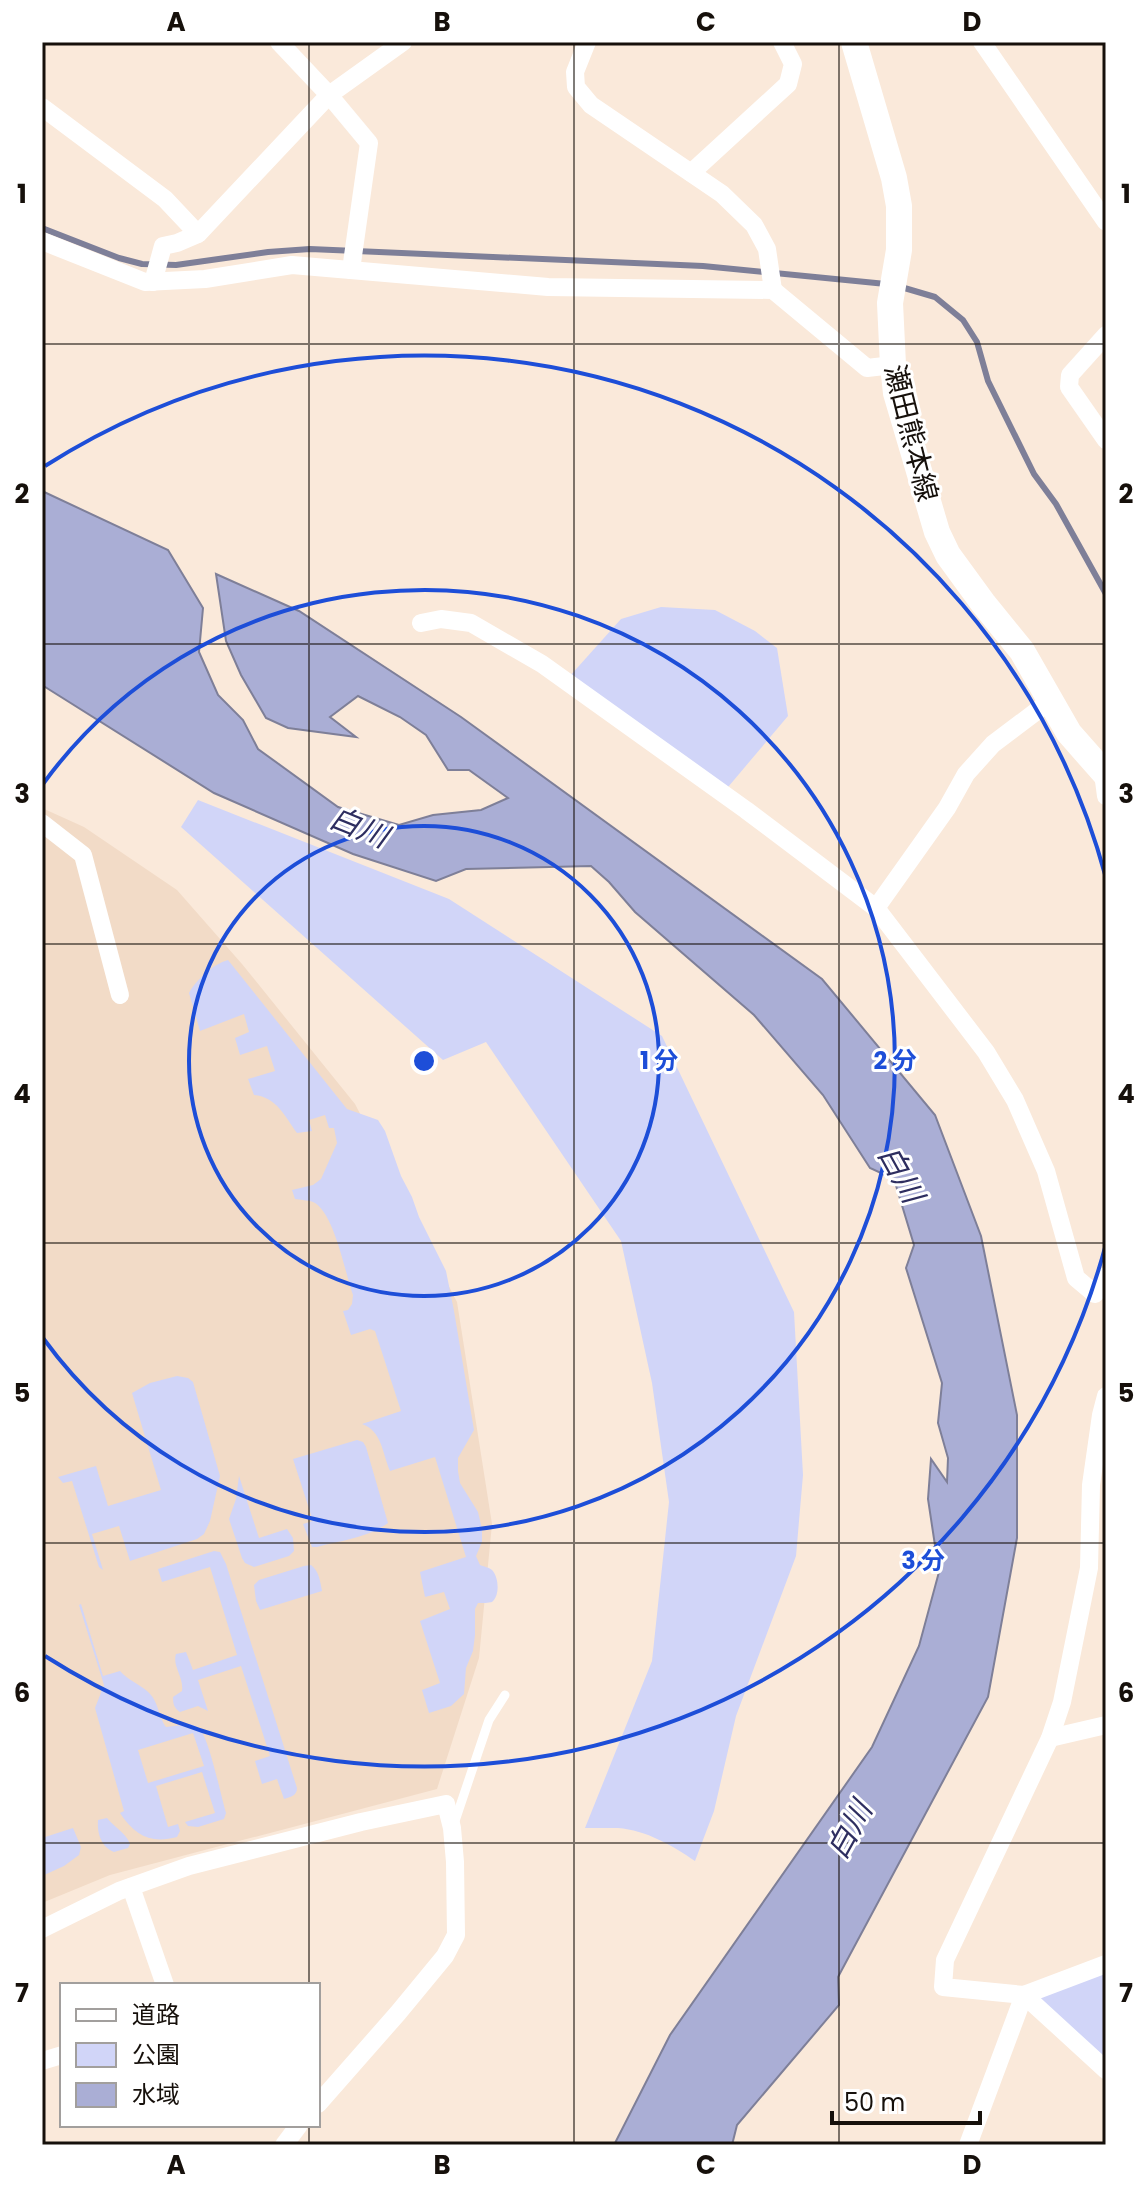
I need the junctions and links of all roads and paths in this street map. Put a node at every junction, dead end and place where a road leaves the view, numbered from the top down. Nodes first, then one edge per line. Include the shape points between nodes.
1 (279, 42) edge
2 (403, 42) edge
3 (587, 42) edge
4 (782, 42) edge
5 (854, 42) edge
6 (982, 42) edge
7 (329, 95) junction
8 (42, 107) edge
9 (691, 173) junction
10 (1106, 222) edge
11 (198, 234) junction
12 (42, 241) edge
13 (351, 270) junction
14 (153, 282) junction
15 (773, 290) junction
16 (1106, 335) edge
17 (893, 365) junction
18 (1106, 440) edge
19 (421, 623) dead end
20 (1050, 701) junction
21 (1105, 781) edge
22 (42, 823) edge
23 (876, 908) junction
24 (120, 995) dead end
25 (1106, 1276) edge
26 (1106, 1396) edge
27 (505, 1695) dead end
28 (1106, 1725) edge
29 (1050, 1738) junction
30 (452, 1828) junction
31 (131, 1887) junction
32 (42, 1929) edge
33 (1106, 1964) edge
34 (164, 1983) edge
35 (1024, 1995) junction
36 (1106, 2070) edge
37 (320, 2102) edge
38 (298, 2127) edge
39 (284, 2145) edge
40 (968, 2145) edge

1 - 7 street
2 - 7 street
3 - 9 street via 575,72 576,87 591,105
4 - 9 street via 793,64 788,84
5 - 17 main road, 瀬田熊本線 via 899,206 899,250 890,303
6 - 10 street
7 - 11 street
7 - 13 street via 369,143
8 - 11 street via 165,199
9 - 15 street via 754,225 767,249
11 - 14 street via 163,246
12 - 14 street
13 - 14 street via 292,265
13 - 15 street via 548,287
15 - 17 street via 867,368
16 - 18 street via 1070,375 1069,387
17 - 20 main road, 瀬田熊本線 via 896,393 937,532 948,555 1022,651
19 - 23 street via 471,623 542,664
20 - 21 main road, 瀬田熊本線
20 - 23 street via 993,744 966,774
22 - 24 street via 83,855
23 - 25 street via 986,1052 1015,1100 1046,1171 1076,1278 1095,1294
26 - 29 street via 1091,1485 1089,1568
27 - 30 lane via 489,1720
28 - 29 street
29 - 35 street via 945,1960 943,1987
30 - 31 street via 446,1804 225,1856
30 - 37 street via 456,1935 445,1956
31 - 32 street
31 - 34 street
33 - 35 street
35 - 36 street
35 - 40 street
38 - 39 street

